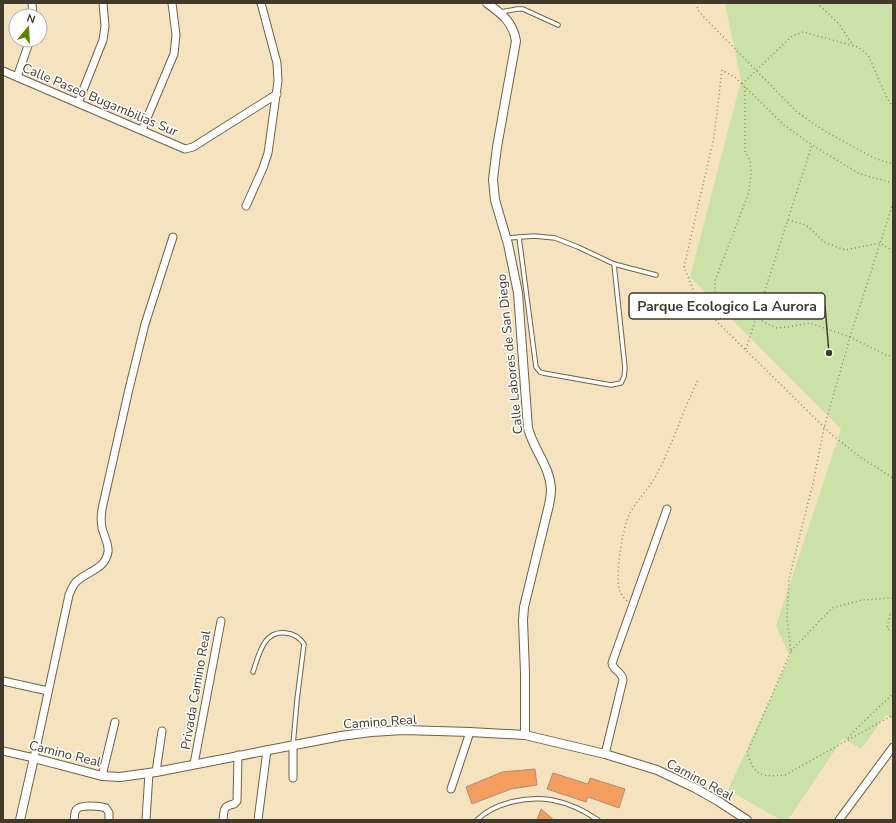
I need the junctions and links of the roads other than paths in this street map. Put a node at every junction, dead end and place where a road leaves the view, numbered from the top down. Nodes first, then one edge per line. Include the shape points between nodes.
1 (103, 3) edge
2 (172, 3) edge
3 (261, 3) edge
4 (487, 3) edge
5 (500, 13) junction
6 (558, 25) dead end
7 (27, 48) edge
8 (3, 71) edge
9 (17, 77) junction
10 (277, 94) junction
11 (78, 103) junction
12 (142, 130) junction
13 (246, 206) dead end
14 (173, 237) dead end
15 (519, 237) junction
16 (506, 238) junction
17 (614, 264) junction
18 (656, 275) dead end
19 (667, 508) dead end
20 (221, 621) dead end
21 (253, 672) dead end
22 (3, 681) edge
23 (48, 691) junction
24 (115, 722) dead end
25 (162, 731) dead end
26 (470, 732) junction
27 (525, 735) junction
28 (293, 745) junction
29 (893, 747) edge
30 (267, 750) junction
31 (3, 751) edge
32 (605, 754) junction
33 (238, 755) junction
34 (34, 758) junction
35 (194, 764) junction
36 (153, 773) junction
37 (102, 776) junction
38 (293, 778) dead end
39 (451, 789) dead end
40 (20, 820) edge
41 (74, 820) edge
42 (109, 820) edge
43 (146, 820) edge
44 (223, 820) edge
45 (258, 820) edge
46 (477, 820) edge
47 (598, 820) edge
48 (747, 820) edge
49 (839, 820) edge

1 - 11 street via 104,36
2 - 12 street via 176,35 174,54
3 - 10 street via 277,63
4 - 5 street, Calle Labores de San Diego
5 - 6 lane via 522,9
5 - 16 street, Calle Labores de San Diego via 510,23 516,41 493,179 495,200
7 - 9 street
8 - 9 street, Calle Paseo Bugambilias Sur
9 - 11 street, Calle Paseo Bugambilias Sur
10 - 12 street, Calle Paseo Bugambilias Sur via 189,149 181,148
10 - 13 street via 266,160
11 - 12 street, Calle Paseo Bugambilias Sur
14 - 23 street via 145,324 103,504 101,522 108,552 103,564 80,578 69,595
15 - 16 lane
15 - 17 lane via 555,238
15 - 17 lane via 536,367 543,373 611,385 621,382 624,378
16 - 27 street, Calle Labores de San Diego via 518,293 528,428 549,475 551,489 548,512 524,607
17 - 18 lane
19 - 32 street via 612,663 614,669 621,673 623,680
20 - 35 street, Privada Camino Real
21 - 28 lane via 263,644 273,634 288,633 304,644
22 - 23 street
23 - 34 street
24 - 37 street
25 - 36 street
26 - 27 street, Camino Real
26 - 28 street, Camino Real via 371,732
26 - 39 street
27 - 32 street, Camino Real
28 - 30 street, Camino Real
28 - 38 street
29 - 49 street
30 - 33 street, Camino Real
30 - 45 street
31 - 34 street, Camino Real
32 - 48 street, Camino Real via 678,779
33 - 35 street, Camino Real
33 - 44 street via 237,800 225,807
34 - 37 street, Camino Real
34 - 40 street
35 - 36 street, Camino Real
36 - 37 street, Camino Real via 120,777
36 - 43 street
41 - 42 street via 76,810 84,806 106,808
46 - 47 lane via 488,811 503,805 538,799 553,801 589,814

